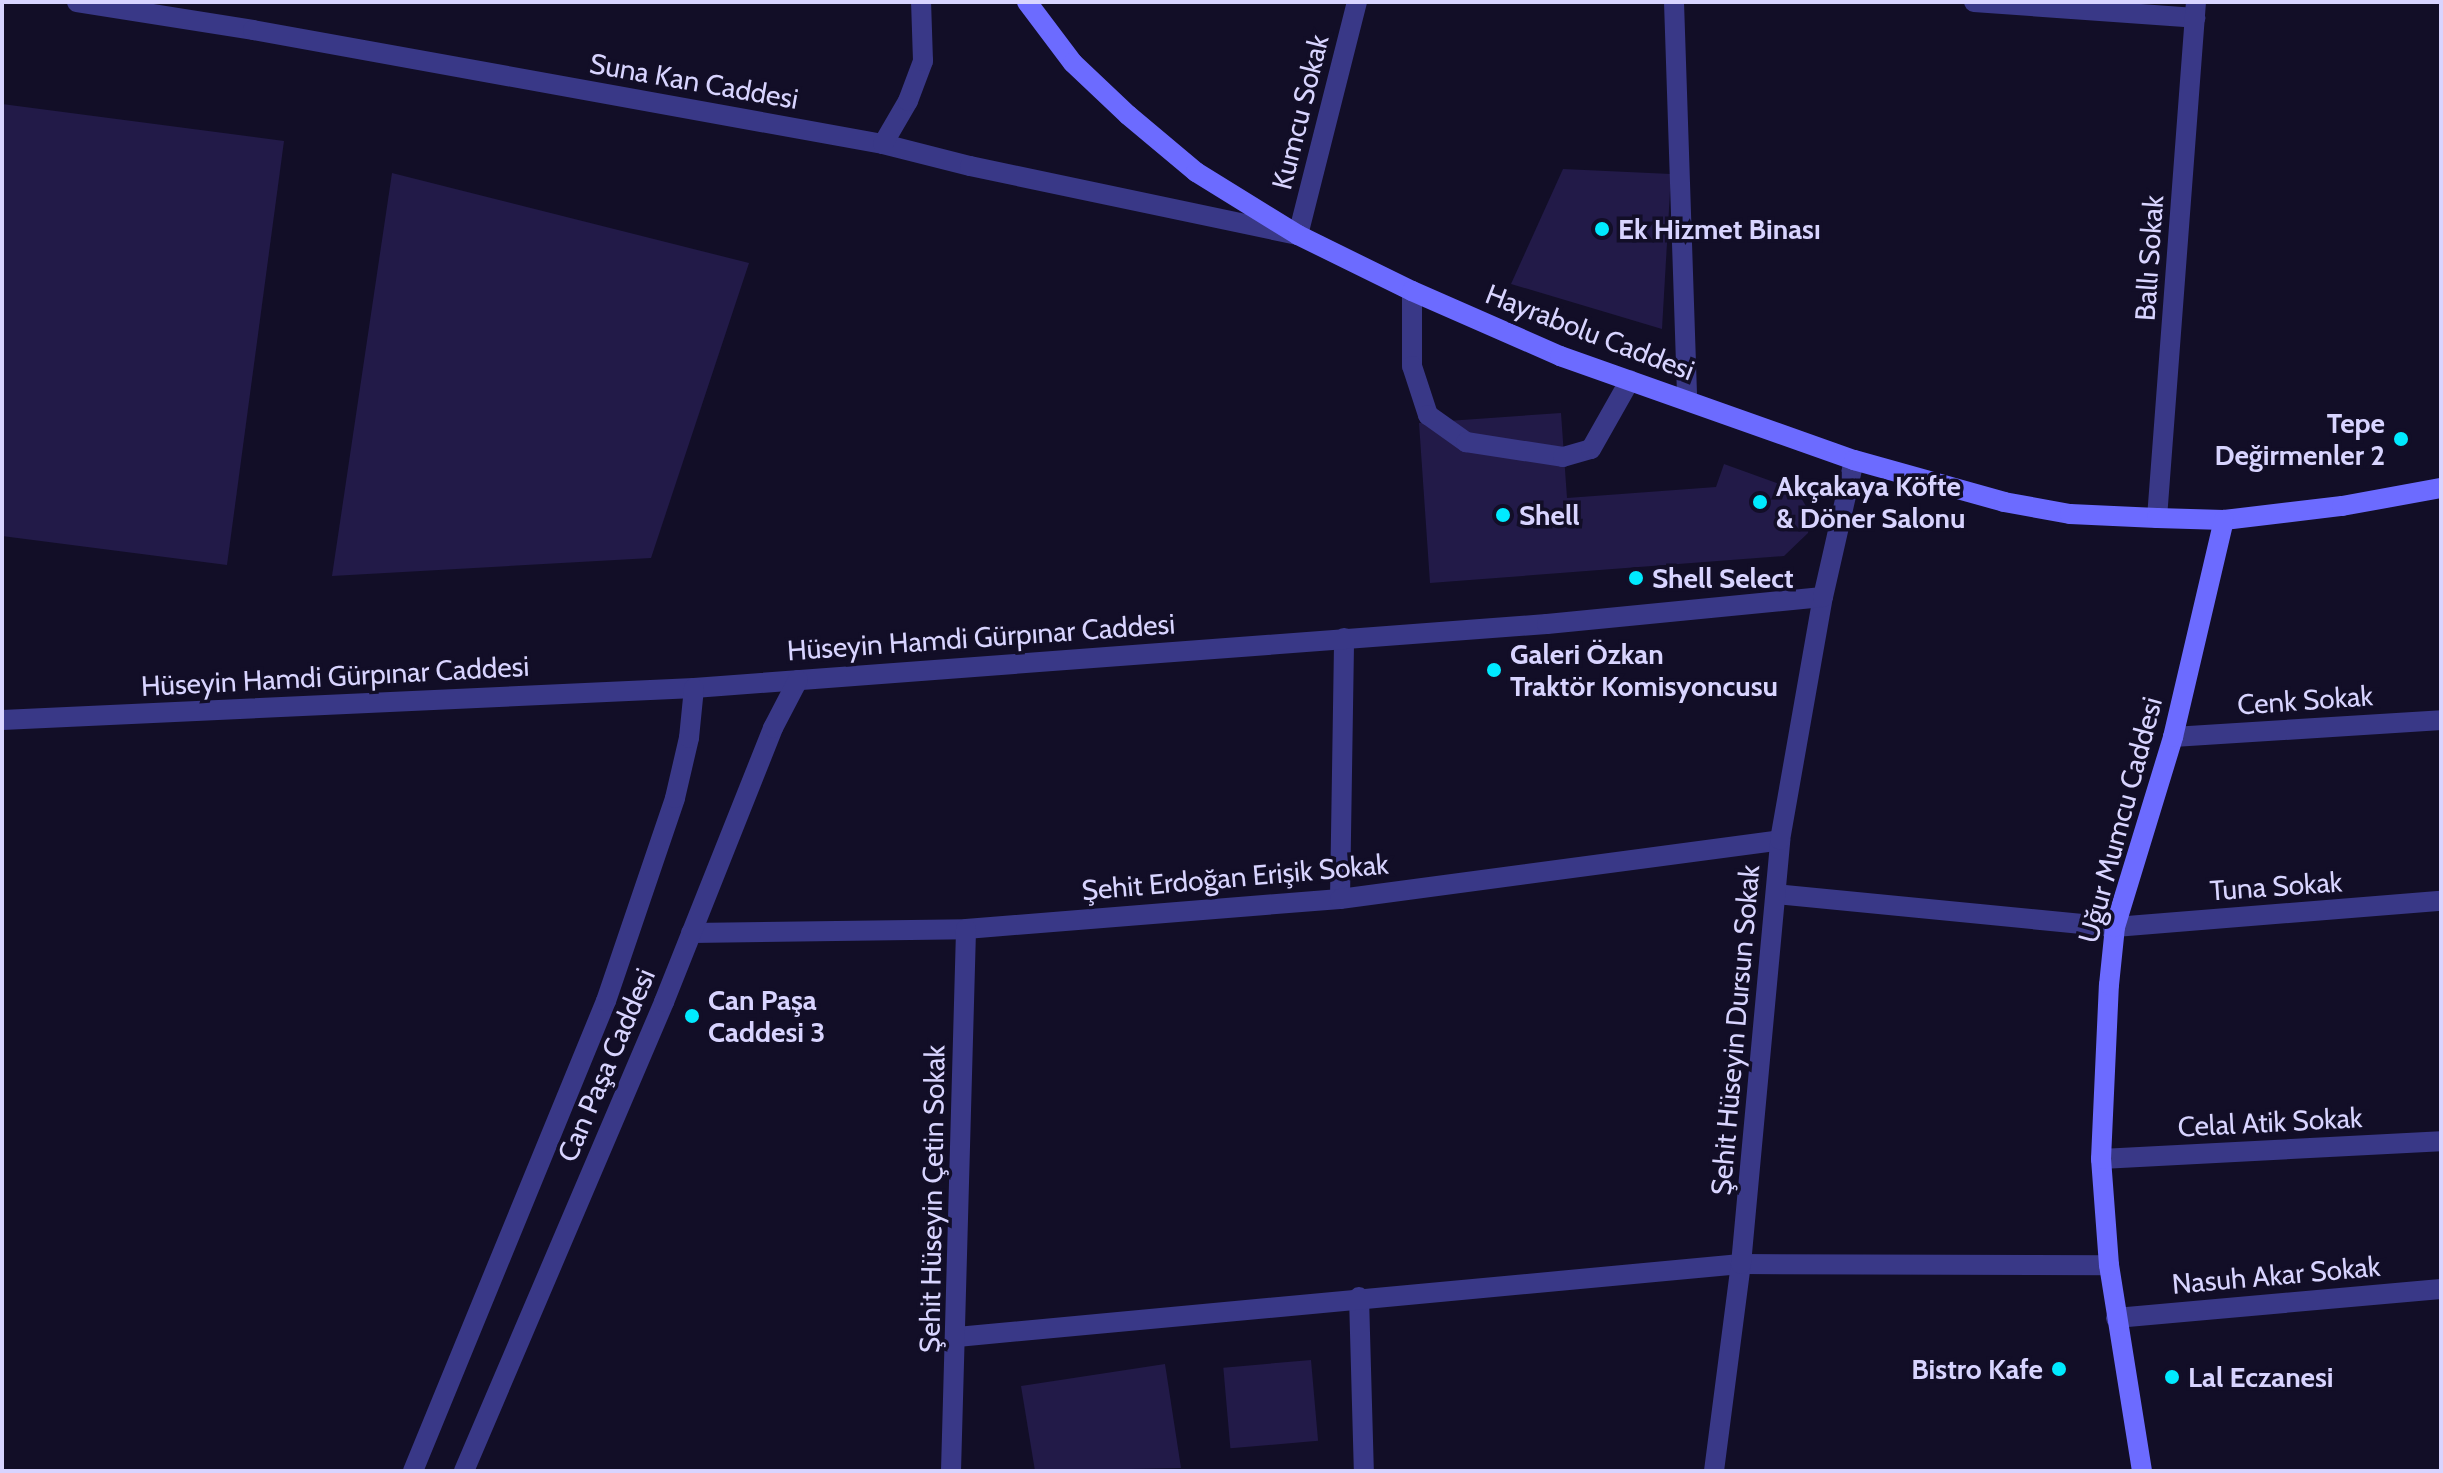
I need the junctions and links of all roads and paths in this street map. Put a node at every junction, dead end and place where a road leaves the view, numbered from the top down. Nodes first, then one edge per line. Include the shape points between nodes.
1 (77, 2) edge
2 (921, 2) edge
3 (1027, 2) edge
4 (1357, 2) edge
5 (1674, 2) edge
6 (1974, 2) edge
7 (2195, 10) edge
8 (883, 144) junction
9 (1298, 235) junction
10 (1412, 291) junction
11 (1630, 380) junction
12 (1687, 398) junction
13 (1854, 460) junction
14 (2441, 488) edge
15 (2157, 518) junction
16 (2224, 520) junction
17 (1823, 597) junction
18 (1344, 638) junction
19 (798, 680) junction
20 (694, 688) junction
21 (2, 720) edge
22 (2441, 720) edge
23 (2173, 737) junction
24 (1780, 840) junction
25 (1776, 894) junction
26 (1340, 899) junction
27 (2441, 901) edge
28 (2115, 927) junction
29 (966, 929) junction
30 (691, 933) junction
31 (2441, 1141) edge
32 (2101, 1159) junction
33 (1741, 1264) junction
34 (2109, 1265) junction
35 (2441, 1289) edge
36 (1359, 1297) junction
37 (2116, 1318) junction
38 (957, 1337) junction
39 (413, 1471) edge
40 (464, 1471) edge
41 (951, 1471) edge
42 (1364, 1471) edge
43 (1714, 1471) edge
44 (2142, 1471) edge

1 - 8 street, Suna Kan Caddesi
2 - 8 street via 923,61
3 - 9 main road, Hayrabolu Caddesi via 1073,63 1128,115 1196,172
4 - 9 street, Kumcu Sokak
5 - 12 street
6 - 7 street
7 - 15 street, Ballı Sokak
8 - 9 street, Suna Kan Caddesi
9 - 10 main road, Hayrabolu Caddesi
10 - 11 main road, Hayrabolu Caddesi via 1560,356
10 - 11 street via 1412,366 1428,415 1466,442 1563,457 1591,449
11 - 12 main road, Hayrabolu Caddesi
12 - 13 main road, Hayrabolu Caddesi
13 - 15 main road, Hayrabolu Caddesi via 2004,502 2070,514
13 - 17 street
14 - 16 main road, Hayrabolu Caddesi
15 - 16 main road, Hayrabolu Caddesi
16 - 23 main road, Uğur Mumcu Caddesi
17 - 18 street, Hüseyin Hamdi Gürpınar Caddesi
17 - 24 street, Şehit Hüseyin Dursun Sokak
18 - 19 street, Hüseyin Hamdi Gürpınar Caddesi
18 - 26 street
19 - 20 street, Hüseyin Hamdi Gürpınar Caddesi
19 - 30 street, Can Paşa Caddesi via 773,728
20 - 21 street, Hüseyin Hamdi Gürpınar Caddesi
20 - 39 street, Can Paşa Caddesi via 675,798 606,1001
22 - 23 street, Cenk Sokak
23 - 28 main road, Uğur Mumcu Caddesi
24 - 25 street, Şehit Hüseyin Dursun Sokak
24 - 26 street, Şehit Erdoğan Erişik Sokak
25 - 28 street
25 - 33 street, Şehit Hüseyin Dursun Sokak
26 - 29 street, Şehit Erdoğan Erişik Sokak
27 - 28 street, Tuna Sokak
28 - 32 main road, Uğur Mumcu Caddesi
29 - 30 street, Şehit Erdoğan Erişik Sokak
29 - 38 street, Şehit Hüseyin Çetin Sokak
30 - 40 street, Can Paşa Caddesi
31 - 32 street, Celal Atik Sokak
32 - 34 main road, Uğur Mumcu Caddesi
33 - 34 street
33 - 36 street
33 - 43 street, Şehit Hüseyin Dursun Sokak
34 - 37 main road, Uğur Mumcu Caddesi
35 - 37 street, Nasuh Akar Sokak
36 - 38 street
36 - 42 street
37 - 44 main road, Uğur Mumcu Caddesi
38 - 41 street, Şehit Hüseyin Çetin Sokak

